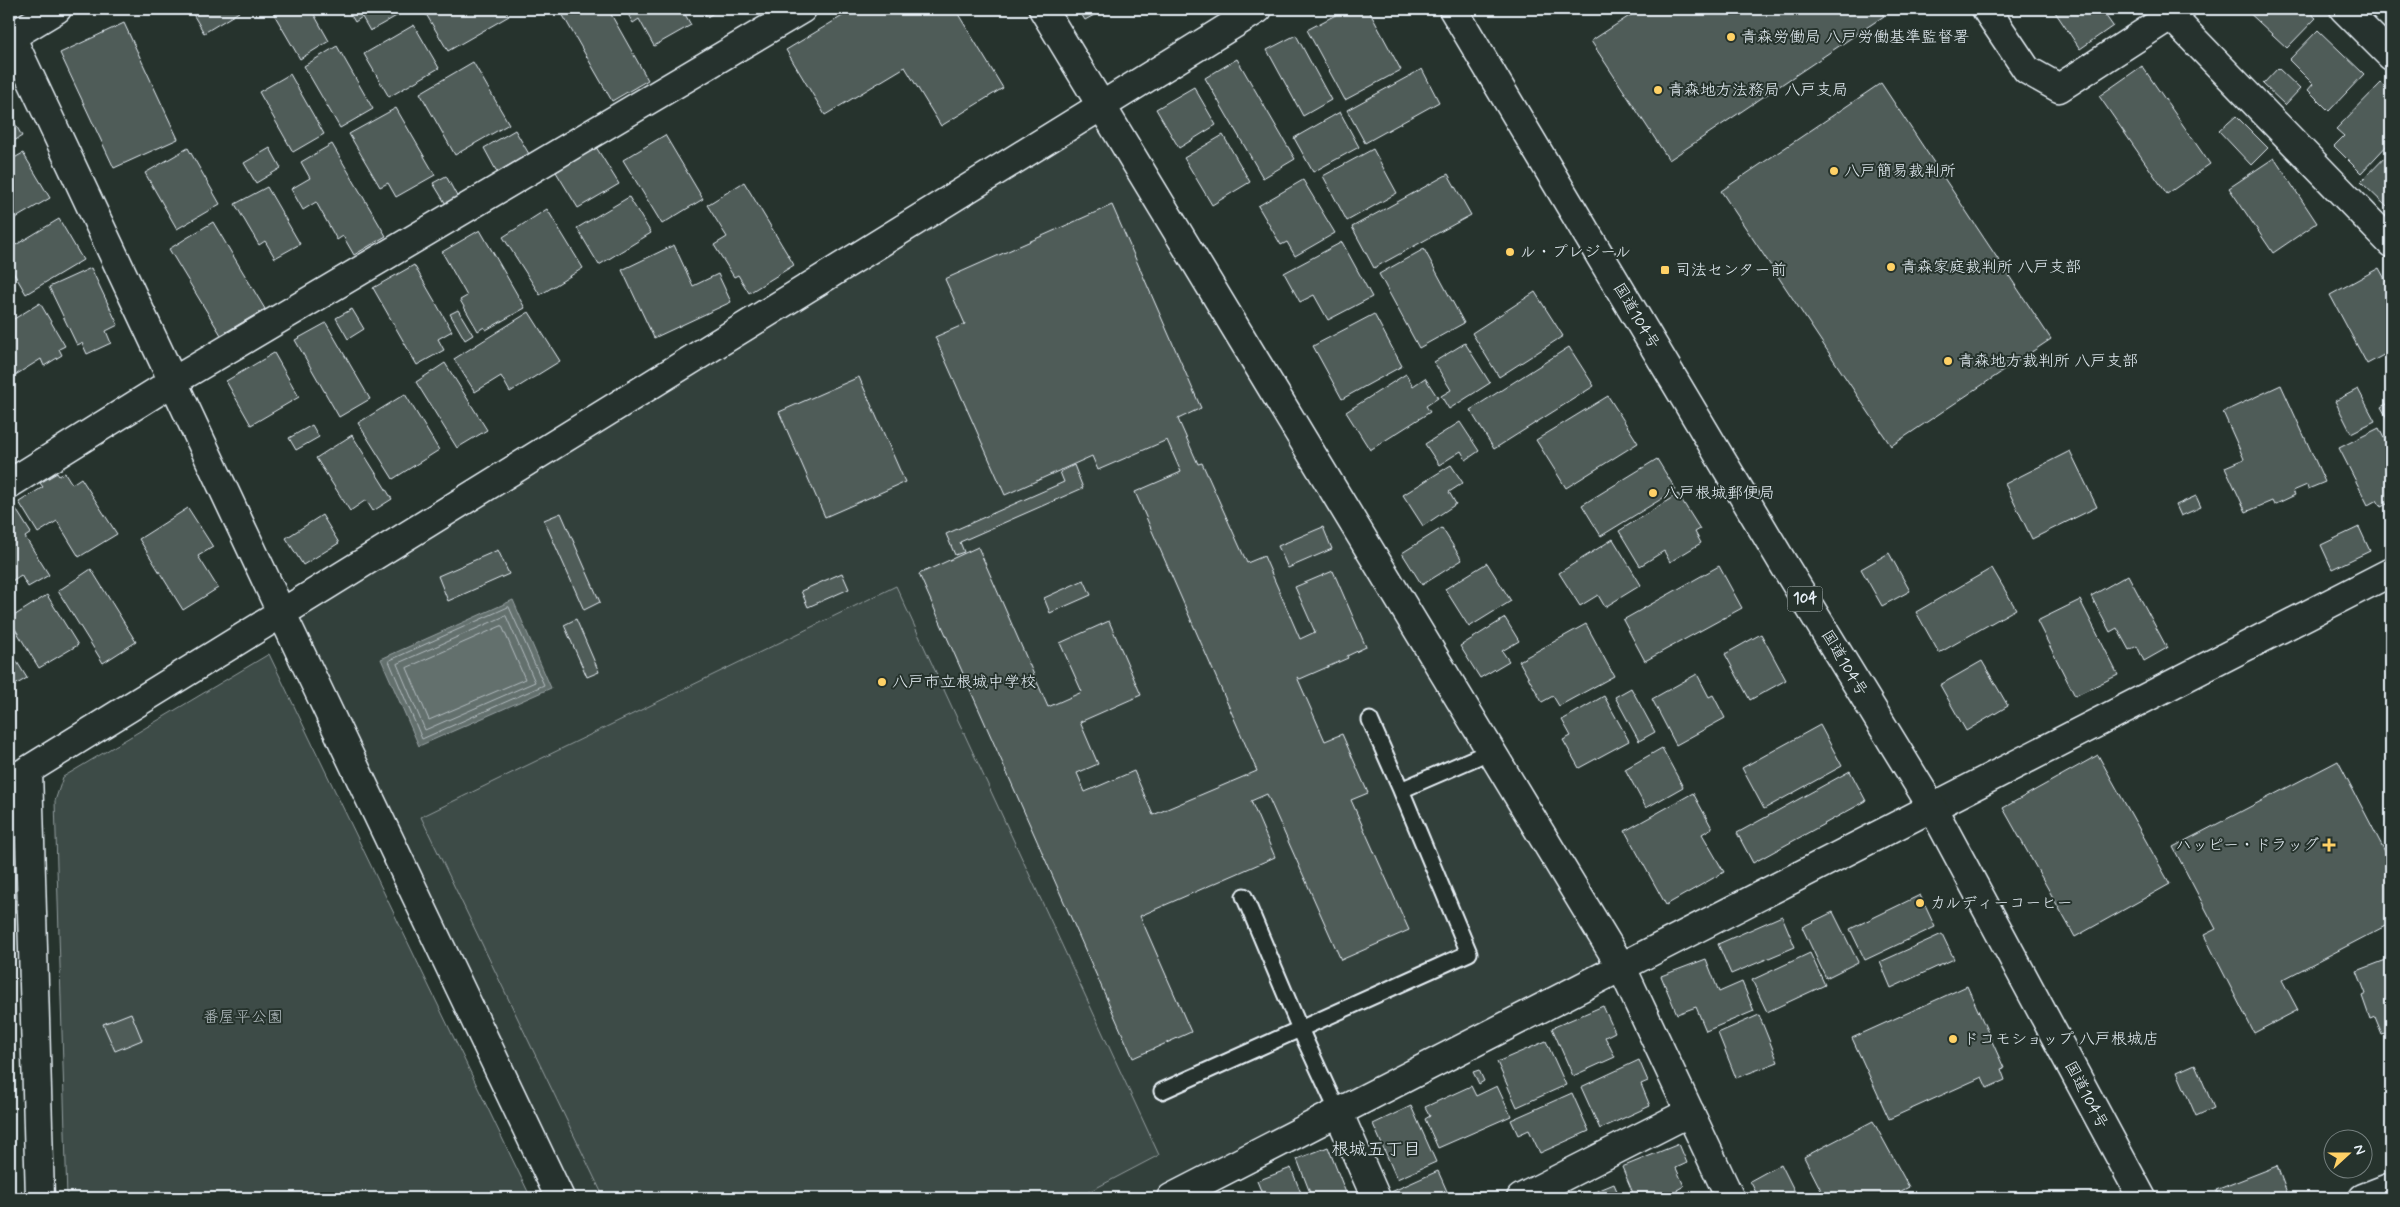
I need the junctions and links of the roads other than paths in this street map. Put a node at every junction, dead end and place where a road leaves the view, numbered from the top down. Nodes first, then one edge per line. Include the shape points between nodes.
1 (57, 9) edge
2 (802, 9) edge
3 (1043, 9) edge
4 (1258, 9) edge
5 (1454, 9) edge
6 (1986, 9) edge
7 (2344, 9) edge
8 (2176, 12) edge
9 (10, 35) edge
10 (2391, 56) edge
11 (1102, 107) junction
12 (2391, 243) edge
13 (174, 382) junction
14 (9, 484) edge
15 (2391, 572) edge
16 (282, 614) junction
17 (1370, 720) dead end
18 (1491, 751) junction
19 (18, 776) edge
20 (1401, 790) junction
21 (1932, 807) junction
22 (1244, 896) dead end
23 (1622, 968) junction
24 (1300, 1029) junction
25 (1162, 1091) dead end
26 (1690, 1112) junction
27 (1339, 1114) junction
28 (2391, 1188) edge
29 (40, 1198) edge
30 (560, 1198) edge
31 (1171, 1198) edge
32 (1376, 1198) edge
33 (1521, 1198) edge
34 (1730, 1198) edge
35 (2142, 1198) edge
36 (2363, 1198) edge

1 - 9 main road
2 - 13 main road
3 - 11 main road
4 - 11 main road
5 - 21 main road, 国道104号 / 104
6 - 8 main road via 2028,70 2059,88
7 - 10 main road
8 - 12 main road
9 - 13 main road
11 - 16 main road
11 - 18 main road
13 - 14 main road
13 - 16 main road
15 - 21 main road
16 - 19 main road
16 - 30 main road
17 - 20 lane
18 - 20 lane
18 - 23 main road
19 - 29 main road
20 - 24 lane via 1469,953
21 - 23 main road
21 - 35 main road, 国道104号 / 104
22 - 24 lane
23 - 26 main road
23 - 27 main road
24 - 25 lane
24 - 27 lane
26 - 33 main road
26 - 34 main road
27 - 31 main road
27 - 32 main road
28 - 36 main road

